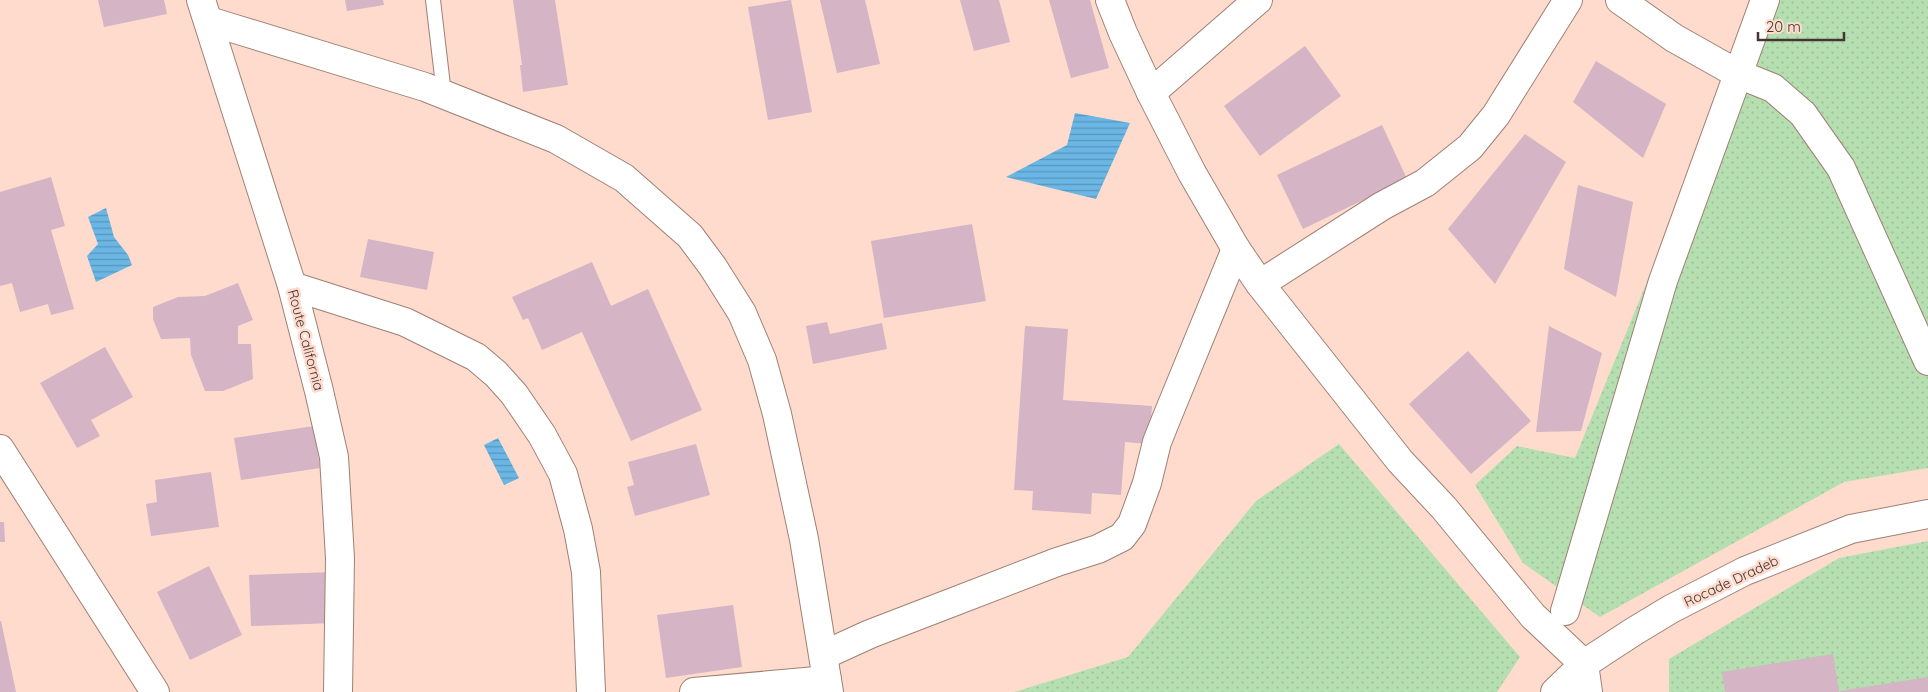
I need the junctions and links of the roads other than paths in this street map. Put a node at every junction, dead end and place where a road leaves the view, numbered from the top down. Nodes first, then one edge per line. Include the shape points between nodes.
1 (433, 0) edge
2 (1110, 0) edge
3 (1258, 0) edge
4 (1568, 0) edge
5 (1620, 0) edge
6 (1765, 0) edge
7 (205, 11) edge
8 (1738, 74) junction
9 (1151, 93) junction
10 (444, 94) junction
11 (1236, 249) junction
12 (1260, 284) junction
13 (292, 286) junction
14 (1928, 361) edge
15 (0, 449) edge
16 (1928, 514) edge
17 (1565, 611) dead end
18 (1584, 664) junction
19 (827, 676) edge
20 (155, 692) edge
21 (338, 692) edge
22 (591, 692) edge
23 (694, 692) edge
24 (1555, 692) edge
25 (1588, 692) edge

1 - 10 lane
2 - 9 street
3 - 9 street
4 - 12 street via 1496,115 1470,147 1425,183 1382,206
5 - 8 street via 1674,38
6 - 8 street
7 - 10 street
7 - 13 street, Route California
8 - 14 street via 1773,88 1803,114 1841,168
8 - 17 street via 1663,281
9 - 11 street
10 - 19 street via 556,138 624,178 690,236 713,267 742,313 762,360 778,414 804,539
11 - 12 street
11 - 19 street via 1157,442 1132,524 1122,537 1098,549 870,634
12 - 18 street via 1400,461 1444,508 1533,616
13 - 21 street, Route California via 334,457 340,558
13 - 22 street via 405,322 476,357 514,394 563,474 578,529 586,572
15 - 20 street
16 - 18 street, Rocade Dradeb via 1851,529 1744,571 1671,609
18 - 24 street, Rocade Dradeb
18 - 25 street
19 - 23 street

